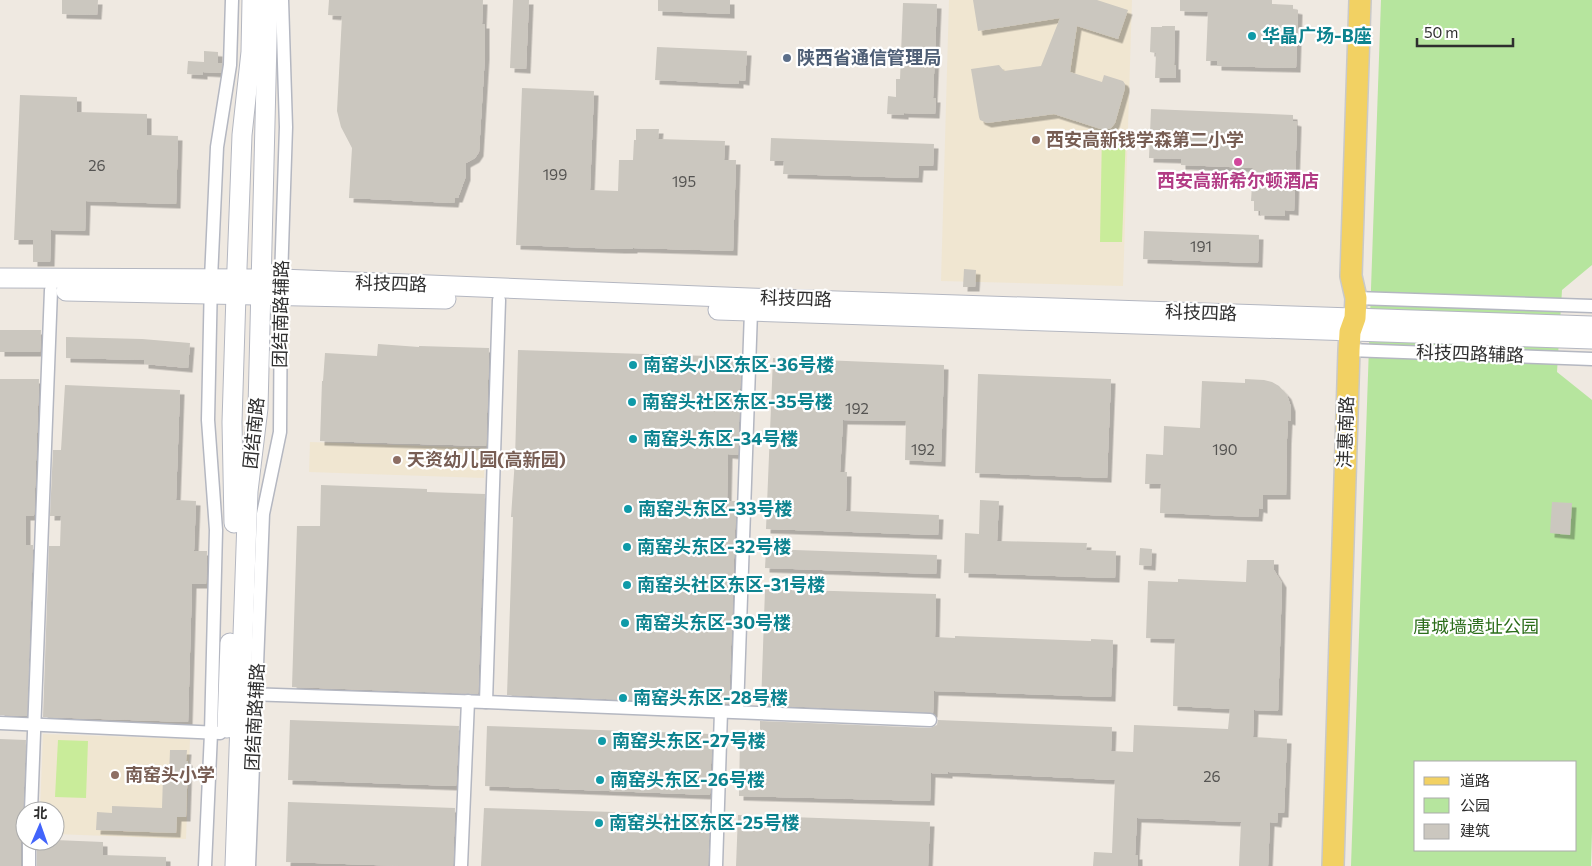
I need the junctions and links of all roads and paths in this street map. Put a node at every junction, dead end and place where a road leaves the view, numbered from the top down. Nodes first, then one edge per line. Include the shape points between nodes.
1 (232, 0) edge
2 (252, 0) edge
3 (268, 0) edge
4 (282, 0) edge
5 (1360, 0) edge
6 (0, 278) edge
7 (211, 286) junction
8 (237, 287) junction
9 (262, 287) junction
10 (281, 287) junction
11 (0, 290) edge
12 (51, 290) junction
13 (499, 300) junction
14 (1592, 306) edge
15 (751, 311) junction
16 (1352, 324) junction
17 (1592, 326) edge
18 (1592, 339) edge
19 (1592, 358) edge
20 (249, 694) junction
21 (468, 701) junction
22 (486, 702) junction
23 (721, 711) junction
24 (737, 711) junction
25 (930, 720) dead end
26 (0, 724) edge
27 (34, 725) junction
28 (219, 733) junction
29 (31, 801) edge
30 (29, 851) edge
31 (28, 866) edge
32 (205, 866) edge
33 (222, 866) edge
34 (235, 866) edge
35 (249, 866) edge
36 (461, 866) edge
37 (716, 866) edge
38 (1333, 866) edge

1 - 7 street via 230,65 217,147
2 - 8 street, 团结南路 via 251,52 242,135
3 - 9 street, 团结南路
4 - 10 street, 团结南路辅路 via 286,127
5 - 16 main road, 沣惠南路
6 - 7 street, 科技四路
7 - 8 street, 科技四路
7 - 12 street, 科技四路
7 - 28 street via 208,420 216,530
8 - 9 street, 科技四路
8 - 28 street, 团结南路 via 232,422 235,508
9 - 10 street, 科技四路
9 - 20 street, 团结南路 via 258,408 248,491
10 - 13 street, 科技四路
10 - 16 street, 科技四路 via 762,298
10 - 20 street, 团结南路辅路 via 280,432 263,514
11 - 12 street, 科技四路
12 - 27 street
13 - 15 street, 科技四路
13 - 22 street
14 - 16 street
15 - 16 street, 科技四路
15 - 24 street
16 - 17 street, 科技四路
16 - 18 street, 科技四路
16 - 19 street, 科技四路辅路
16 - 38 main road, 沣惠南路
20 - 21 street
20 - 34 street, 团结南路
20 - 35 street, 团结南路辅路 via 255,702
21 - 22 street
21 - 36 street
22 - 23 street
23 - 24 street
23 - 37 street
24 - 25 street
26 - 27 street
27 - 28 street
27 - 29 street
28 - 32 street
28 - 33 street, 团结南路
30 - 31 street

